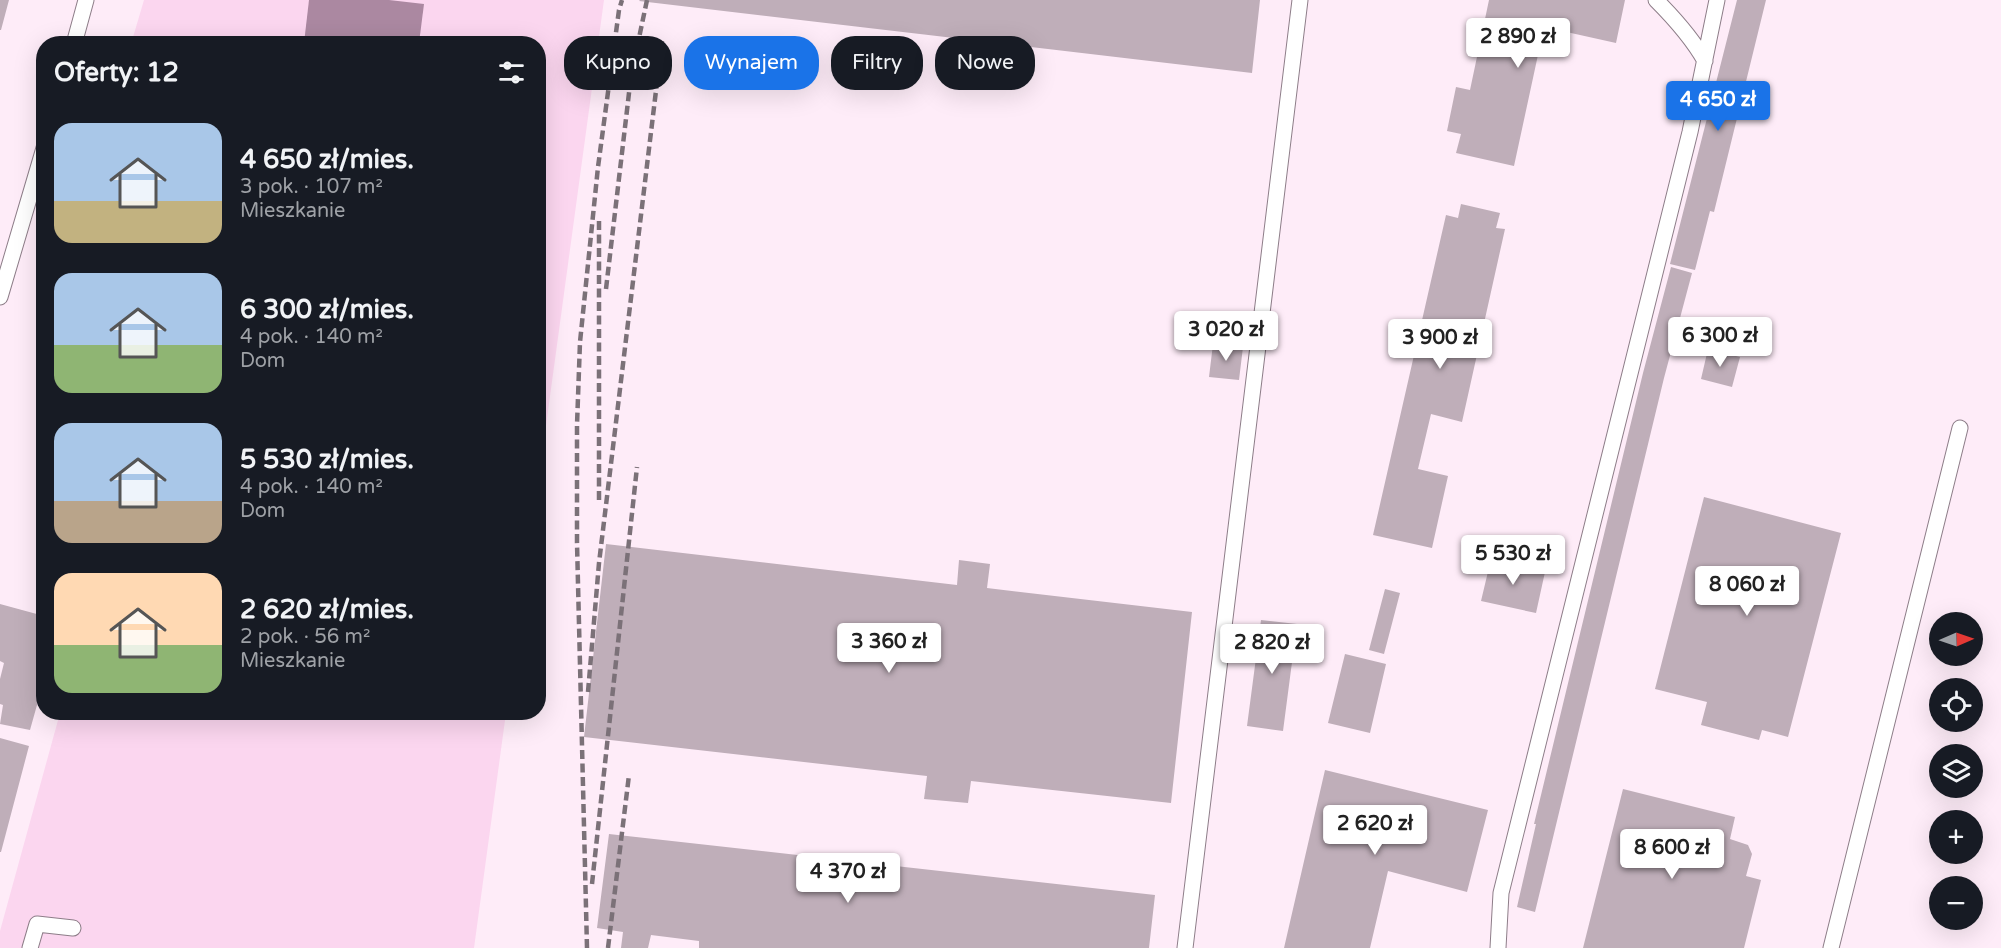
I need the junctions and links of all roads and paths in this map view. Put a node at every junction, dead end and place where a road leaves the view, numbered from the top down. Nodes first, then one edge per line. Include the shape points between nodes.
1 (86, 0) edge
2 (1300, 0) edge
3 (1656, 0) edge
4 (1717, 0) edge
5 (76, 36) edge
6 (1705, 61) junction
7 (36, 175) edge
8 (0, 297) edge
9 (1960, 428) dead end
10 (73, 928) dead end
11 (30, 948) edge
12 (1185, 948) edge
13 (1498, 948) edge
14 (1831, 948) edge

1 - 5 lane
2 - 12 lane
3 - 6 lane via 1696,44
4 - 6 lane
6 - 13 lane via 1501,893
7 - 8 lane
9 - 14 lane
10 - 11 lane via 37,924

